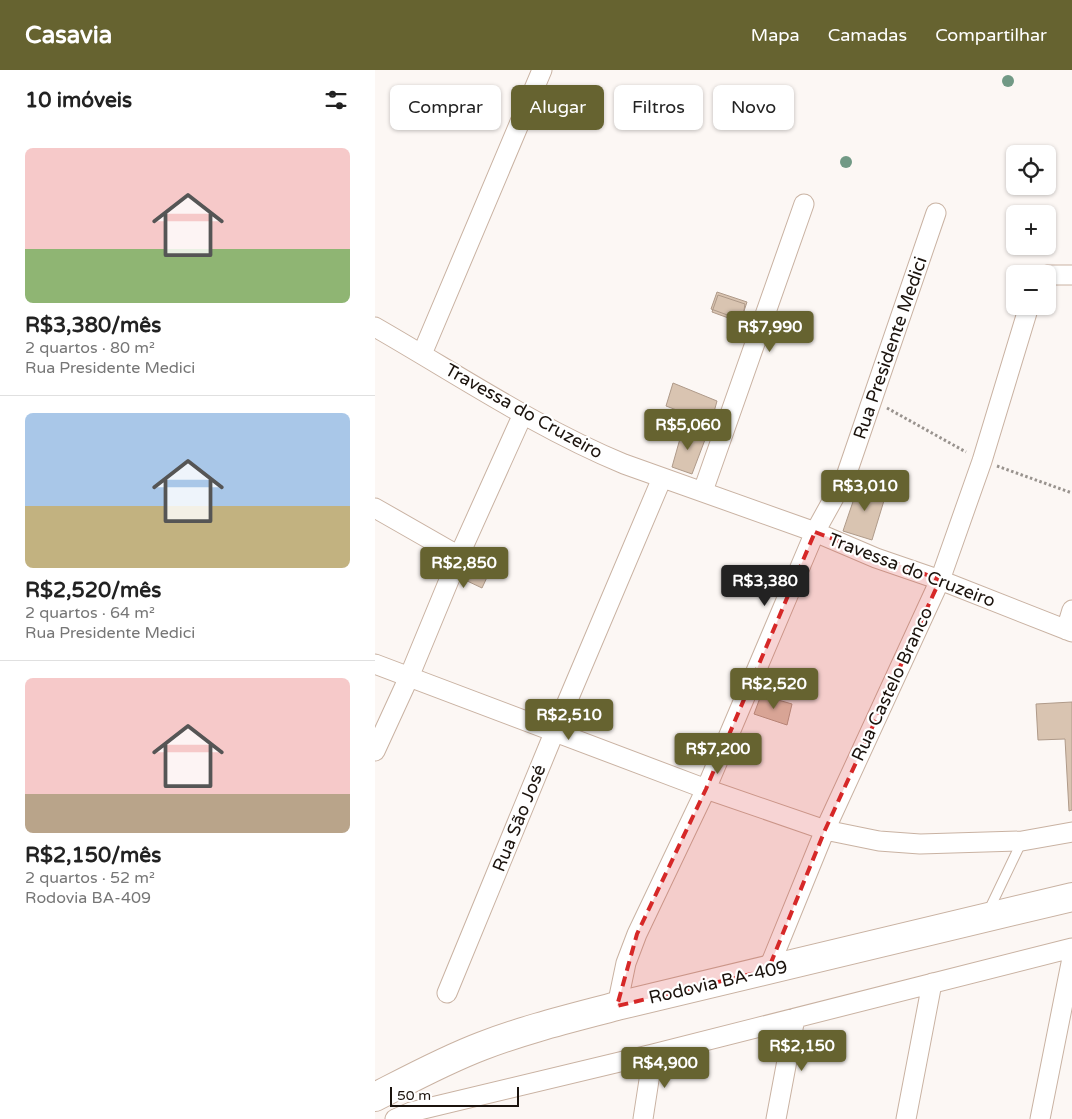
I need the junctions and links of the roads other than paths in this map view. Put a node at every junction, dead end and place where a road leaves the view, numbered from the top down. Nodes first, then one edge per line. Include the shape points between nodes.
1 (542, 70) edge
2 (804, 204) dead end
3 (936, 213) dead end
4 (1072, 275) edge
5 (1056, 276) edge
6 (1026, 315) edge
7 (375, 327) edge
8 (422, 354) junction
9 (523, 414) junction
10 (662, 478) junction
11 (703, 491) junction
12 (375, 508) edge
13 (815, 532) junction
14 (459, 556) junction
15 (940, 580) junction
16 (1072, 610) edge
17 (1069, 631) edge
18 (375, 664) edge
19 (409, 677) junction
20 (554, 733) junction
21 (375, 751) edge
22 (706, 789) junction
23 (825, 830) junction
24 (1072, 832) edge
25 (1022, 841) junction
26 (1072, 897) edge
27 (985, 918) junction
28 (1072, 948) edge
29 (1072, 958) edge
30 (768, 970) junction
31 (932, 983) junction
32 (447, 993) dead end
33 (617, 1006) junction
34 (795, 1018) junction
35 (653, 1054) junction
36 (375, 1097) edge
37 (395, 1119) edge
38 (643, 1119) edge
39 (775, 1119) edge
40 (906, 1119) edge
41 (1040, 1119) edge

1 - 8 street
2 - 11 street
3 - 13 street, Rua Presidente Medici via 846,476
4 - 5 street
6 - 15 street, Rua Castelo Branco via 982,461
7 - 8 street, Travessa do Cruzeiro
8 - 9 street, Travessa do Cruzeiro
9 - 10 street, Travessa do Cruzeiro via 594,452
9 - 14 street
10 - 11 street, Travessa do Cruzeiro
10 - 20 street, Rua São José
11 - 13 street, Travessa do Cruzeiro
12 - 14 street
13 - 15 street, Travessa do Cruzeiro
13 - 22 street, Rua Presidente Medici
14 - 19 street
15 - 17 street, Travessa do Cruzeiro
15 - 23 street, Rua Castelo Branco
16 - 17 street
18 - 19 street
19 - 20 street
19 - 21 street
20 - 22 street
20 - 32 street, Rua São José
22 - 23 street
22 - 33 street, Rua Presidente Medici via 637,934 626,963
23 - 25 street via 879,841 920,844
23 - 30 street, Rua Castelo Branco
24 - 25 street
25 - 27 lane
26 - 27 main road, Rodovia BA-409
27 - 30 main road, Rodovia BA-409
28 - 31 street
29 - 41 street
30 - 33 main road, Rodovia BA-409
31 - 34 street
31 - 40 street
33 - 36 main road, Rodovia BA-409 via 482,1046
34 - 35 street
34 - 39 street
35 - 37 street via 411,1112
35 - 38 street

